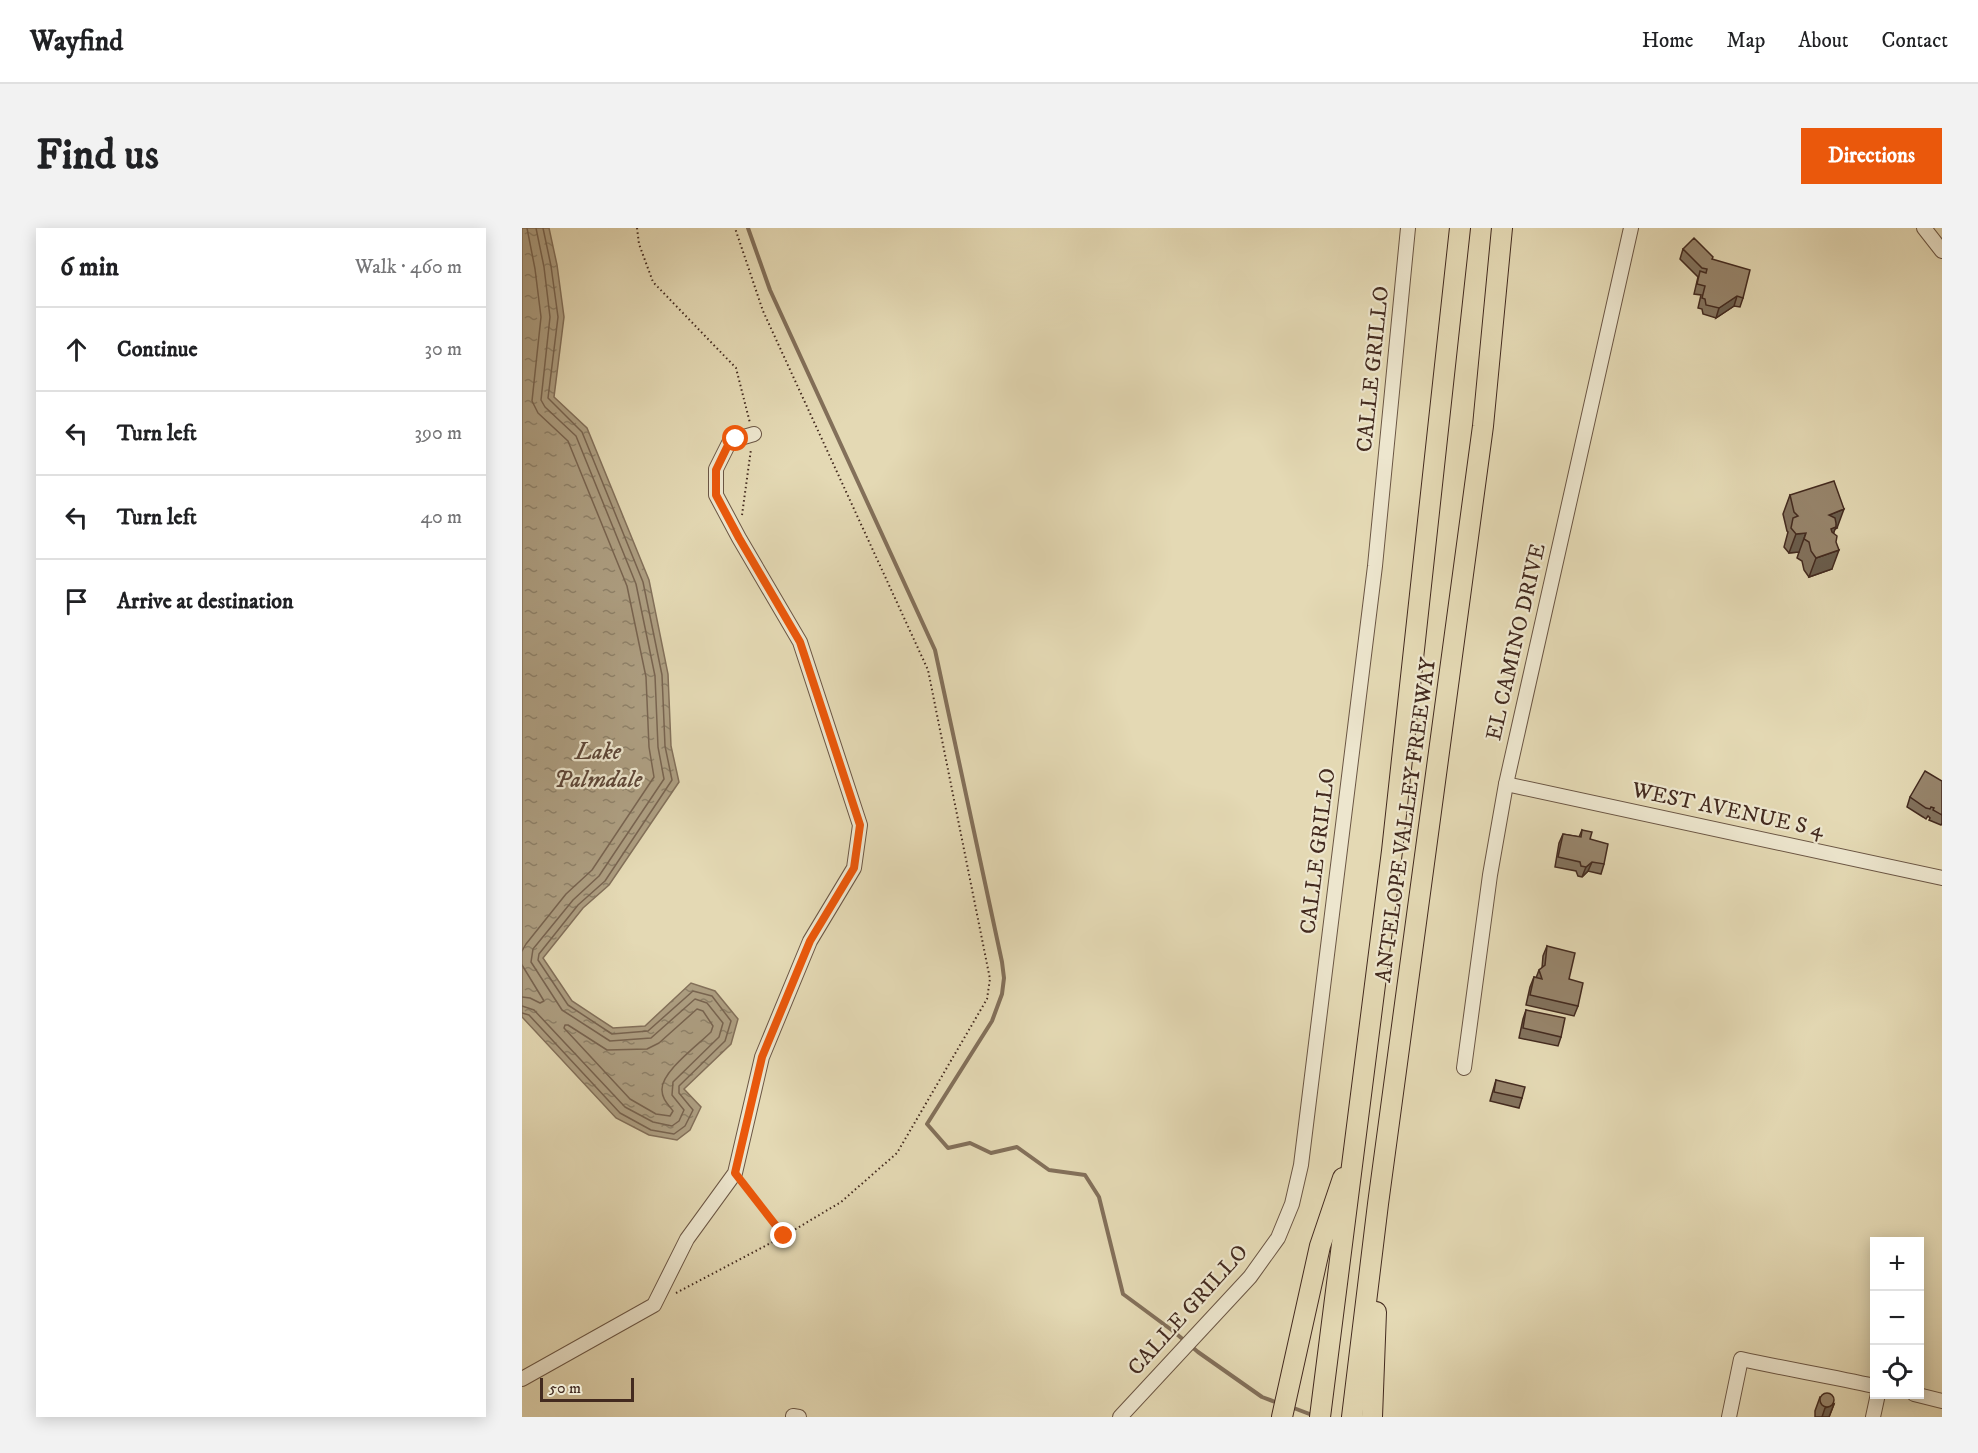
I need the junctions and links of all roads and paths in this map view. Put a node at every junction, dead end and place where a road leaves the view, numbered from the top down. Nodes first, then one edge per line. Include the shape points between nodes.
1 (638, 228) edge
2 (1408, 228) edge
3 (1460, 228) edge
4 (1502, 228) edge
5 (1630, 228) edge
6 (1924, 228) edge
7 (1942, 250) edge
8 (754, 434) junction
9 (739, 538) junction
10 (1506, 784) junction
11 (1942, 878) edge
12 (1464, 1068) dead end
13 (1357, 1136) junction
14 (735, 1173) junction
15 (1378, 1204) junction
16 (784, 1236) dead end
17 (522, 1379) edge
18 (1870, 1385) edge
19 (1924, 1397) edge
20 (1877, 1399) edge
21 (1942, 1401) edge
22 (1120, 1417) edge
23 (1282, 1417) edge
24 (1320, 1417) edge
25 (1352, 1417) edge
26 (1372, 1417) edge
27 (1729, 1417) edge
28 (1873, 1417) edge

1 - 8 path via 639,244 652,282 736,368
2 - 22 street, CALLE GRILLO via 1375,566 1292,1204 1278,1238 1250,1277
3 - 13 highway, ANTELOPE VALLEY FREEWAY
4 - 15 highway, ANTELOPE VALLEY FREEWAY via 1481,438
5 - 10 street, EL CAMINO DRIVE
6 - 7 street
8 - 9 path
8 - 9 street via 730,441 716,470 716,495
9 - 14 street via 800,642 860,825 854,868 810,941 762,1057
10 - 11 street, WEST AVENUE S 4
10 - 12 street, EL CAMINO DRIVE
13 - 23 highway via 1320,1246
13 - 24 highway, ANTELOPE VALLEY FREEWAY
14 - 16 path
14 - 17 street via 687,1239 654,1305
15 - 25 highway, ANTELOPE VALLEY FREEWAY
15 - 26 highway
18 - 27 street via 1742,1359
19 - 21 street
20 - 28 street

